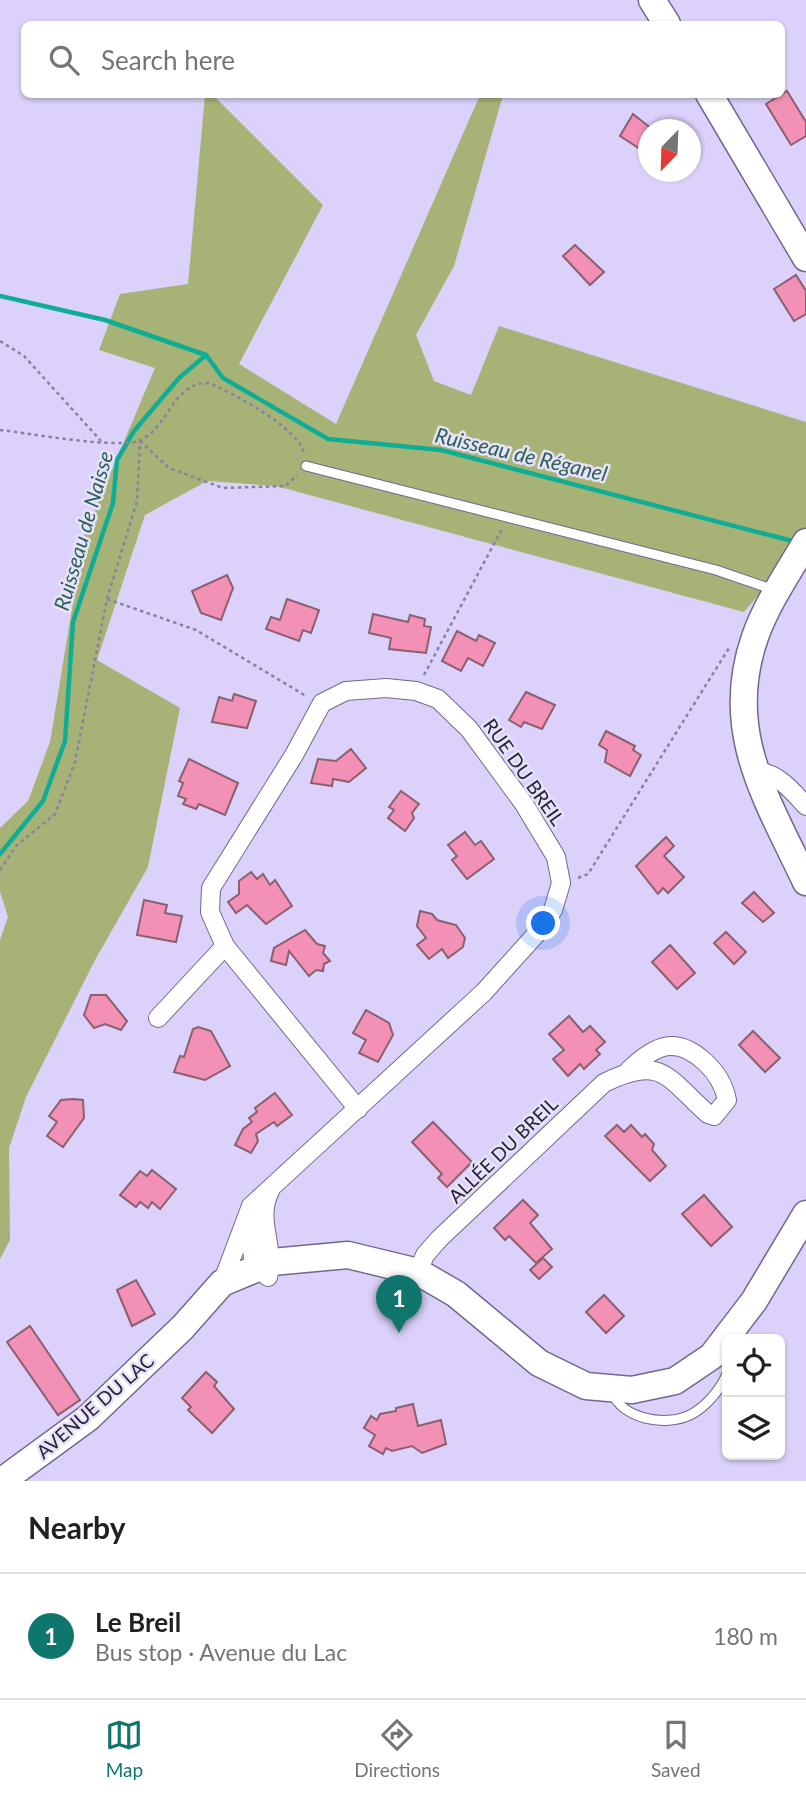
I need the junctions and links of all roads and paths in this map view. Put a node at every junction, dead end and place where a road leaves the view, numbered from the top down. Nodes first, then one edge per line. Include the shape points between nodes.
1 (652, 0) edge
2 (665, 21) edge
3 (711, 98) edge
4 (806, 258) edge
5 (0, 341) edge
6 (0, 430) edge
7 (140, 441) junction
8 (101, 442) junction
9 (306, 466) junction
10 (508, 518) junction
11 (806, 542) edge
12 (776, 592) junction
13 (107, 599) junction
14 (735, 637) dead end
15 (416, 691) junction
16 (322, 703) junction
17 (755, 772) junction
18 (806, 806) edge
19 (0, 870) edge
20 (806, 882) edge
21 (561, 883) junction
22 (225, 946) junction
23 (158, 1018) dead end
24 (629, 1070) junction
25 (358, 1109) junction
26 (271, 1187) junction
27 (806, 1214) edge
28 (248, 1218) junction
29 (266, 1269) junction
30 (418, 1272) junction
31 (222, 1283) junction
32 (183, 1327) junction
33 (734, 1334) edge
34 (722, 1346) edge
35 (722, 1381) edge
36 (612, 1390) junction
37 (2, 1481) edge

1 - 2 street
3 - 4 street
5 - 8 path via 24,356
6 - 8 path
7 - 8 path
7 - 9 path via 169,468 222,488 286,486
7 - 9 path via 153,432 184,391 209,383 278,423 303,447
7 - 13 path via 137,501
9 - 10 lane
10 - 12 lane via 716,570
10 - 15 path
11 - 12 street
12 - 17 street via 755,637 742,691 744,731
13 - 16 path via 196,630
13 - 19 path via 70,775 55,814 17,845
14 - 21 path via 588,874
15 - 16 street, RUE DU BREIL via 346,691
15 - 21 street, RUE DU BREIL via 438,699 469,729 556,857
16 - 22 street via 211,888 209,912
17 - 18 street via 787,785
17 - 20 street
21 - 25 street via 553,910 539,931 484,992
22 - 23 street
22 - 25 street
24 - 24 street, ALLÉE DU BREIL via 657,1071 679,1083 714,1116 727,1100 725,1087 692,1049 671,1045 647,1052
24 - 30 street, ALLÉE DU BREIL via 604,1083 439,1239
25 - 26 street
26 - 28 street via 251,1206
26 - 29 street via 262,1220
27 - 33 street, AVENUE DU LAC
28 - 29 street via 251,1258
28 - 31 street
29 - 30 street, AVENUE DU LAC via 348,1255
29 - 31 street, AVENUE DU LAC
29 - 32 street, AVENUE DU LAC via 246,1288
30 - 36 street, AVENUE DU LAC via 456,1294 539,1363 586,1386
31 - 32 street, AVENUE DU LAC
32 - 37 street, AVENUE DU LAC via 88,1418
34 - 36 street, AVENUE DU LAC via 690,1374 656,1387
35 - 36 lane via 708,1402 690,1415 672,1420 636,1415 616,1402

